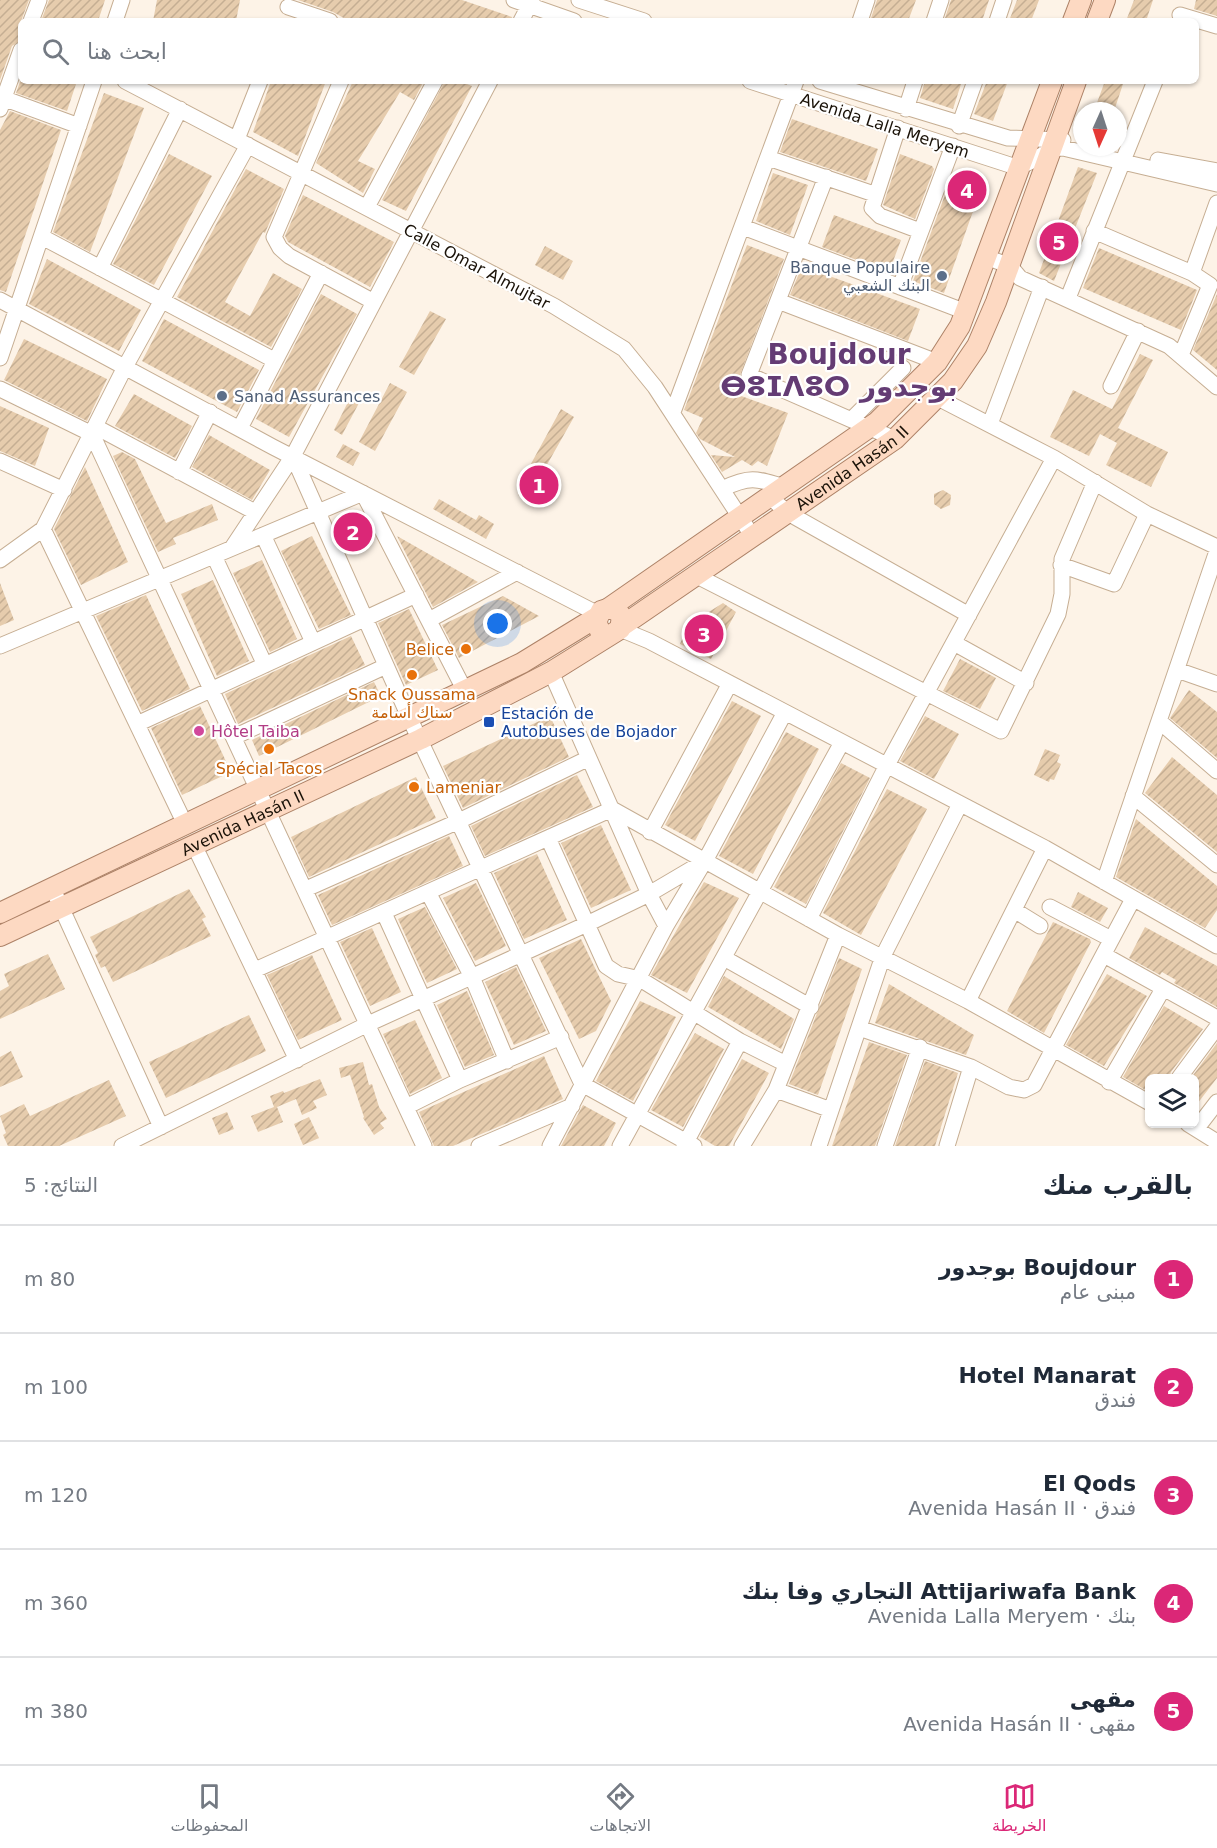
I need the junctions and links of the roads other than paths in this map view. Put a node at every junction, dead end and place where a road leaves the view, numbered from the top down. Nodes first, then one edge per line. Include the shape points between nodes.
1 (39, 0) edge
2 (122, 0) edge
3 (514, 0) edge
4 (579, 0) edge
5 (867, 0) edge
6 (941, 0) edge
7 (1004, 0) edge
8 (1081, 0) edge
9 (1105, 0) edge
10 (531, 3) edge
11 (288, 10) edge
12 (1181, 12) edge
13 (32, 18) edge
14 (116, 18) edge
15 (319, 18) edge
16 (523, 18) edge
17 (567, 18) edge
18 (635, 18) edge
19 (861, 18) edge
20 (935, 18) edge
21 (998, 18) edge
22 (1074, 18) edge
23 (1099, 18) edge
24 (1196, 18) edge
25 (1199, 19) edge
26 (1217, 26) edge
27 (18, 58) edge
28 (93, 84) edge
29 (131, 84) edge
30 (259, 84) edge
31 (340, 84) edge
32 (433, 84) edge
33 (488, 84) edge
34 (769, 84) edge
35 (838, 84) edge
36 (914, 84) edge
37 (974, 84) edge
38 (1051, 84) edge
39 (1075, 84) edge
40 (1154, 84) edge
41 (794, 88) edge
42 (1, 101) edge
43 (906, 109) junction
44 (180, 110) junction
45 (79, 126) junction
46 (959, 126) junction
47 (898, 128) junction
48 (1032, 138) junction
49 (242, 142) junction
50 (1073, 143) edge
51 (1052, 144) junction
52 (953, 146) junction
53 (1121, 156) edge
54 (768, 158) junction
55 (1126, 158) junction
56 (1021, 166) junction
57 (1217, 171) edge
58 (302, 173) junction
59 (826, 177) junction
60 (1217, 184) edge
61 (874, 194) junction
62 (1217, 203) edge
63 (367, 207) junction
64 (742, 227) junction
65 (411, 231) junction
66 (920, 231) junction
67 (1094, 231) junction
68 (42, 237) junction
69 (799, 247) junction
70 (984, 264) junction
71 (100, 268) junction
72 (321, 273) junction
73 (1192, 273) junction
74 (1011, 275) junction
75 (900, 287) junction
76 (1042, 287) junction
77 (1068, 298) junction
78 (0, 300) edge
79 (162, 300) junction
80 (778, 301) junction
81 (374, 302) junction
82 (17, 309) junction
83 (966, 312) junction
84 (1138, 332) junction
85 (1181, 355) junction
86 (0, 358) edge
87 (273, 360) junction
88 (937, 362) junction
89 (125, 367) junction
90 (903, 368) dead end
91 (1111, 386) dead end
92 (1217, 387) edge
93 (0, 389) edge
94 (938, 398) junction
95 (210, 412) junction
96 (673, 412) junction
97 (852, 419) junction
98 (990, 424) junction
99 (871, 427) junction
100 (240, 428) junction
101 (94, 430) junction
102 (895, 439) junction
103 (293, 456) junction
104 (1054, 458) junction
105 (0, 461) edge
106 (179, 472) junction
107 (1095, 482) junction
108 (64, 489) junction
109 (722, 489) junction
110 (777, 492) junction
111 (363, 493) junction
112 (255, 512) junction
113 (318, 512) junction
114 (788, 513) junction
115 (1147, 514) junction
116 (740, 517) junction
117 (44, 529) junction
118 (263, 535) junction
119 (753, 537) junction
120 (1217, 548) edge
121 (231, 549) junction
122 (214, 556) junction
123 (0, 560) edge
124 (1061, 565) junction
125 (517, 572) junction
126 (697, 576) junction
127 (160, 579) junction
128 (416, 595) junction
129 (83, 611) junction
130 (601, 613) junction
131 (969, 615) junction
132 (365, 619) junction
133 (429, 620) junction
134 (617, 630) junction
135 (313, 642) junction
136 (954, 643) junction
137 (0, 646) edge
138 (265, 665) junction
139 (386, 666) junction
140 (1177, 670) junction
141 (551, 672) junction
142 (1026, 683) junction
143 (1217, 684) edge
144 (729, 685) junction
145 (212, 690) junction
146 (465, 691) junction
147 (926, 695) junction
148 (784, 714) junction
149 (409, 717) junction
150 (1159, 721) junction
151 (137, 724) junction
152 (234, 737) junction
153 (421, 740) junction
154 (841, 744) junction
155 (590, 758) junction
156 (886, 767) junction
157 (1217, 771) edge
158 (258, 789) junction
159 (1133, 796) junction
160 (960, 804) junction
161 (612, 809) junction
162 (267, 810) junction
163 (459, 821) junction
164 (185, 824) junction
165 (650, 832) junction
166 (548, 838) junction
167 (194, 844) junction
168 (1045, 848) junction
169 (705, 861) junction
170 (1217, 865) edge
171 (481, 869) junction
172 (1104, 882) junction
173 (52, 887) junction
174 (306, 889) junction
175 (759, 892) junction
176 (429, 894) junction
177 (649, 894) junction
178 (1133, 899) junction
179 (63, 907) junction
180 (1050, 907) dead end
181 (1014, 910) junction
182 (384, 913) junction
183 (0, 914) edge
184 (809, 919) junction
185 (587, 924) junction
186 (666, 926) junction
187 (1040, 926) dead end
188 (838, 935) junction
189 (0, 936) edge
190 (327, 937) junction
191 (1111, 939) junction
192 (1215, 940) edge
193 (521, 955) junction
194 (1104, 955) junction
195 (883, 956) junction
196 (724, 958) junction
197 (255, 970) junction
198 (472, 977) junction
199 (640, 979) junction
200 (1163, 989) junction
201 (423, 998) junction
202 (968, 1001) junction
203 (812, 1007) junction
204 (694, 1011) junction
205 (1217, 1018) edge
206 (368, 1024) junction
207 (1217, 1027) edge
208 (859, 1028) junction
209 (561, 1037) junction
210 (740, 1041) junction
211 (920, 1047) junction
212 (1051, 1049) junction
213 (297, 1060) junction
214 (507, 1061) junction
215 (786, 1064) junction
216 (971, 1067) junction
217 (1182, 1074) edge
218 (460, 1080) junction
219 (1109, 1082) junction
220 (582, 1084) junction
221 (776, 1090) junction
222 (1145, 1101) edge
223 (1217, 1102) edge
224 (572, 1106) junction
225 (406, 1107) junction
226 (831, 1110) junction
227 (637, 1116) junction
228 (1199, 1119) edge
229 (161, 1127) junction
230 (1195, 1128) edge
231 (1217, 1142) edge
232 (688, 1145) edge
233 (122, 1146) edge
234 (424, 1146) edge
235 (479, 1146) edge
236 (550, 1146) edge
237 (620, 1146) edge
238 (742, 1146) edge
239 (819, 1146) edge
240 (885, 1146) edge
241 (947, 1146) edge

1 - 13 street
2 - 14 street
3 - 10 street
4 - 18 street
5 - 19 street
6 - 20 street
7 - 21 street
8 - 22 main road
9 - 23 main road
10 - 16 street
10 - 17 street
11 - 15 street
12 - 24 street
25 - 26 street
27 - 42 street
28 - 45 street
29 - 44 street, Calle Omar Almujtar
30 - 49 street
31 - 58 street
32 - 63 street
33 - 65 street
34 - 41 street, Avenida Lalla Meryem
35 - 43 street, Avenida Lalla Meryem
36 - 43 street
37 - 46 street
38 - 48 main road, Avenida Hasán II
39 - 51 main road, Avenida Hasán II
40 - 55 street
41 - 47 street, Avenida Lalla Meryem
41 - 54 street
42 - 45 street
43 - 46 street, Avenida Lalla Meryem
44 - 49 street, Calle Omar Almujtar
44 - 71 street
45 - 68 street
46 - 48 street, Avenida Lalla Meryem via 1008,138
47 - 52 street, Avenida Lalla Meryem
47 - 61 street
48 - 51 street, Avenida Lalla Meryem
48 - 56 main road, Avenida Hasán II
49 - 58 street, Calle Omar Almujtar
49 - 79 street
50 - 51 street
51 - 55 street
51 - 56 street
51 - 74 main road, Avenida Hasán II
52 - 56 street, Avenida Lalla Meryem via 1006,165
52 - 66 street
53 - 55 street
54 - 59 street
54 - 64 street
55 - 57 street
55 - 60 street
55 - 67 street
56 - 70 main road, Avenida Hasán II
58 - 63 street, Calle Omar Almujtar
58 - 72 street via 275,232 275,241 284,252
59 - 61 street
59 - 69 street
61 - 66 street via 876,214
62 - 73 street
63 - 65 street, Calle Omar Almujtar
64 - 69 street
64 - 96 street
65 - 81 street
65 - 96 street, Calle Omar Almujtar via 554,306 624,349
66 - 75 street
67 - 73 street
67 - 77 street
68 - 71 street
68 - 82 street
69 - 75 street
69 - 80 street
70 - 74 street
70 - 83 main road, Avenida Hasán II
71 - 79 street
72 - 81 street
72 - 87 street
73 - 85 street via 1210,285
74 - 76 street
74 - 94 main road, Avenida Hasán II via 977,346
75 - 83 street
76 - 77 street
76 - 98 street
77 - 84 street
78 - 82 street
79 - 87 street
79 - 89 street
80 - 88 street
80 - 97 street via 749,375
81 - 103 street
82 - 86 street
82 - 89 street
83 - 88 main road, Avenida Hasán II
84 - 85 street
84 - 91 street
85 - 92 street
87 - 100 street
88 - 99 main road, Avenida Hasán II
89 - 95 street
89 - 101 street
90 - 97 street
93 - 101 street
94 - 98 street
94 - 102 main road, Avenida Hasán II
95 - 100 street
95 - 106 street
96 - 109 street, Calle Omar Almujtar
97 - 99 street
98 - 104 street
99 - 102 street
99 - 110 main road, Avenida Hasán II
100 - 103 street
101 - 106 street
101 - 108 street
101 - 127 street
102 - 114 main road, Avenida Hasán II
103 - 111 street
103 - 112 street
103 - 113 street
104 - 107 street
104 - 131 street
105 - 108 street
106 - 112 street
107 - 115 street
107 - 124 street
108 - 117 street
109 - 110 street via 746,478 758,479
109 - 116 street, Calle Omar Almujtar
110 - 114 street
110 - 116 main road, Avenida Hasán II
111 - 113 street
111 - 125 street
111 - 128 street
112 - 121 street
113 - 118 street
113 - 132 street
114 - 119 main road, Avenida Hasán II
114 - 131 street
115 - 120 street
115 - 124 street via 1114,584
116 - 119 street, Calle Omar Almujtar
116 - 130 main road, Avenida Hasán II
117 - 123 street
117 - 129 street
118 - 121 street
118 - 135 street
119 - 126 main road, Avenida Hasán II
120 - 140 street
121 - 122 street
122 - 127 street
122 - 138 street
124 - 142 street via 1060,605
125 - 130 street
125 - 133 street
126 - 134 main road, Avenida Hasán II
126 - 147 street
127 - 129 street
127 - 145 street
128 - 132 street
128 - 133 street
129 - 137 street
129 - 151 street
130 - 134 main road via 598,630
130 - 146 main road, Avenida Hasán II via 522,663
131 - 136 street
132 - 135 street
132 - 139 street
133 - 146 street
134 - 141 main road, Avenida Hasán II
134 - 144 street via 649,641
135 - 138 street
136 - 142 street
136 - 147 street
138 - 145 street
139 - 149 street
139 - 152 street
140 - 143 street
140 - 150 street
141 - 153 main road, Avenida Hasán II
141 - 155 street
142 - 147 street via 1001,731
144 - 148 street
144 - 165 street
145 - 151 street
145 - 152 street
146 - 149 main road, Avenida Hasán II
147 - 156 street
148 - 154 street
148 - 169 street
149 - 153 street
149 - 158 main road, Avenida Hasán II
150 - 157 street
150 - 159 street
151 - 164 street
152 - 158 street
153 - 162 main road, Avenida Hasán II
153 - 163 street
154 - 156 street
154 - 175 street
155 - 161 street
155 - 163 street
156 - 160 street
156 - 184 street
158 - 162 street
158 - 164 main road, Avenida Hasán II
159 - 170 street
159 - 172 street
160 - 168 street
160 - 195 street
161 - 165 street
161 - 166 street
161 - 177 street
162 - 167 main road, Avenida Hasán II
162 - 174 street
163 - 171 street
163 - 174 street
164 - 173 main road, Avenida Hasán II
165 - 169 street
166 - 171 street
166 - 185 street
167 - 179 main road, Avenida Hasán II
167 - 197 street
168 - 172 street
168 - 181 street
169 - 175 street
169 - 177 street
169 - 186 street
171 - 176 street
171 - 193 street
172 - 178 street
173 - 179 street
173 - 183 main road, Avenida Hasán II
174 - 190 street
175 - 184 street
175 - 196 street
176 - 182 street
176 - 198 street
177 - 185 street
177 - 186 street
178 - 191 street
178 - 192 street
179 - 189 main road, Avenida Hasán II
179 - 229 street
180 - 191 street
181 - 187 street
181 - 202 street
182 - 190 street
182 - 201 street
184 - 188 street
185 - 193 street
185 - 199 street via 606,966 618,974
186 - 199 street
188 - 195 street
188 - 203 street
190 - 197 street
190 - 206 street
191 - 194 street
193 - 198 street
193 - 209 street
194 - 200 street
194 - 212 street
195 - 202 street
195 - 208 street
196 - 203 street
196 - 204 street
197 - 213 street
198 - 201 street
198 - 214 street
199 - 204 street
199 - 220 street
200 - 205 street
200 - 219 street
201 - 206 street
201 - 218 street
202 - 212 street
203 - 215 street
204 - 210 street
204 - 227 street
206 - 213 street
206 - 225 street
207 - 217 street
208 - 211 street
208 - 226 street
209 - 214 street
209 - 220 street
210 - 215 street
210 - 232 street
211 - 216 street
211 - 240 street
212 - 216 street via 1034,1085 1024,1090 1009,1087
212 - 219 street
213 - 229 street
214 - 218 street
215 - 221 street
216 - 241 street
218 - 225 street
219 - 222 street
220 - 224 street
220 - 227 street
221 - 226 street
221 - 238 street
223 - 228 street
224 - 235 street
224 - 236 street
225 - 234 street
226 - 239 street
227 - 232 street
227 - 237 street
229 - 233 street
230 - 231 street

